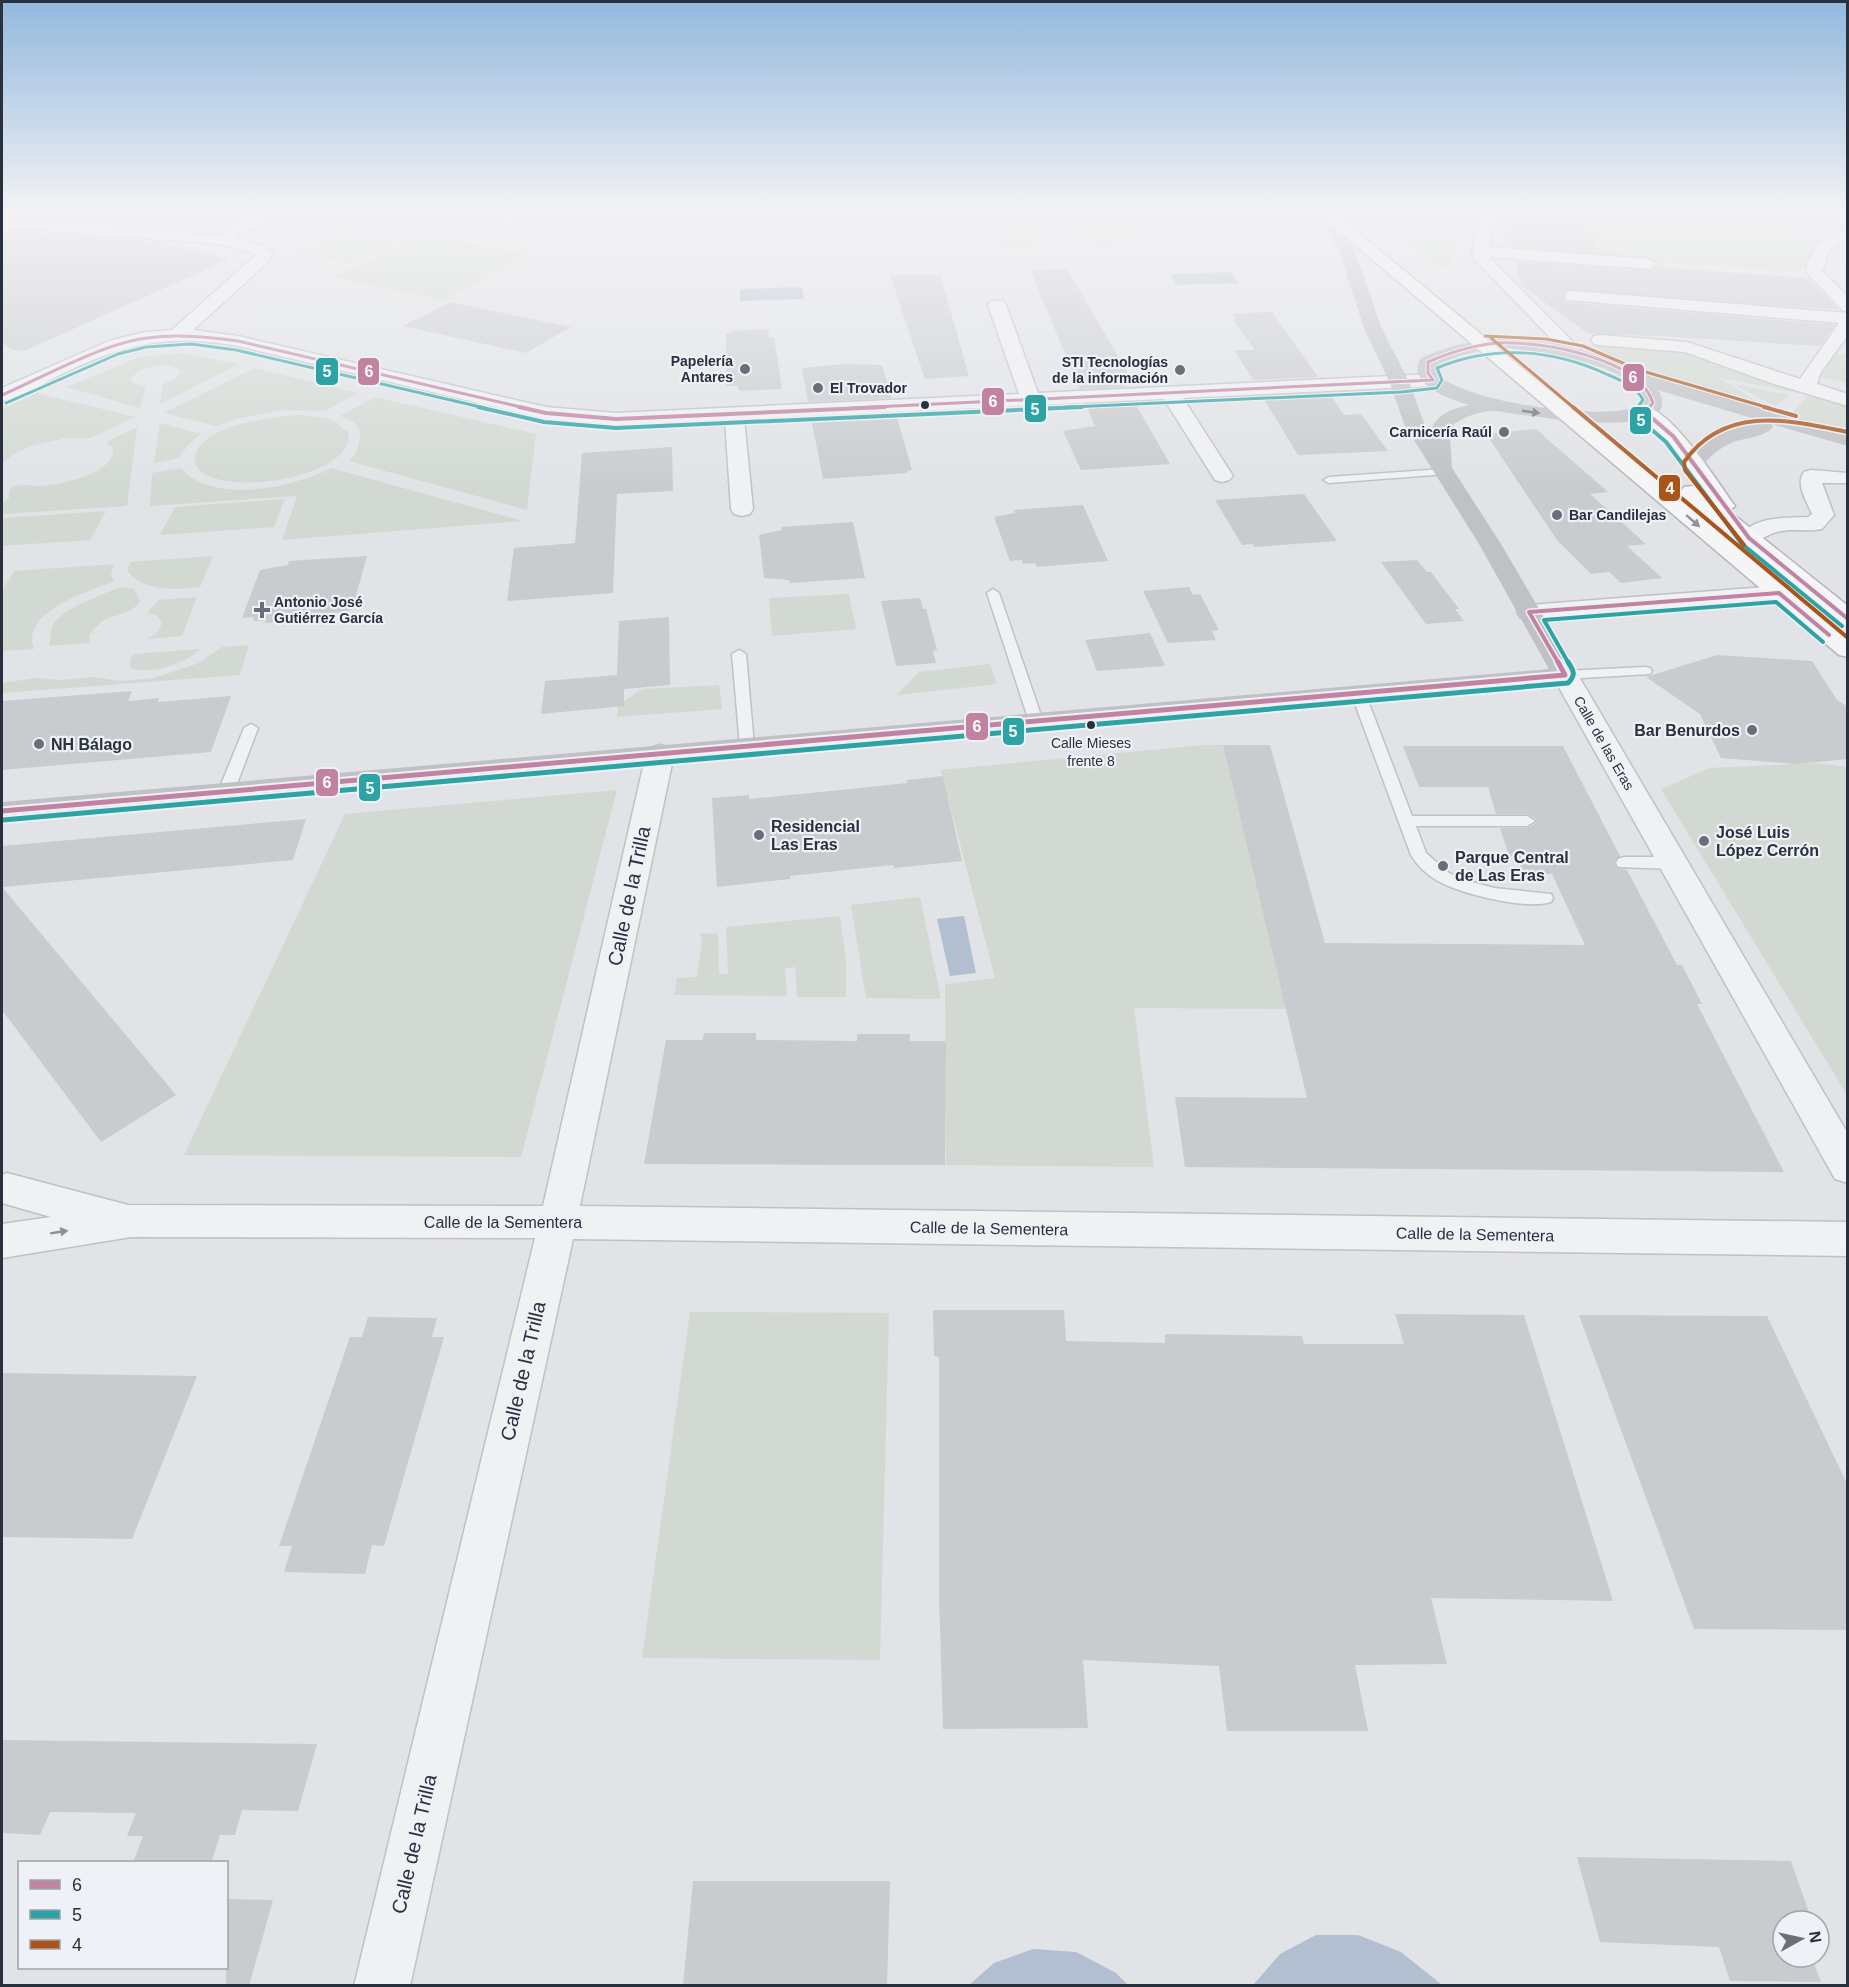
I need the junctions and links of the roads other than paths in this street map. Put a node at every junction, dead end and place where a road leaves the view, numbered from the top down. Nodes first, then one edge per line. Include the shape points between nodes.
1 (212, 304) edge
2 (1365, 304) edge
3 (1435, 304) edge
4 (1527, 304) edge
5 (1662, 304) edge
6 (997, 305) dead end
7 (1478, 317) dead end
8 (1848, 320) edge
9 (177, 335) junction
10 (1599, 340) dead end
11 (1485, 345) junction
12 (1512, 345) junction
13 (1574, 352) junction
14 (1388, 360) junction
15 (1430, 377) junction
16 (1636, 378) junction
17 (1400, 383) junction
18 (1806, 387) junction
19 (1171, 394) junction
20 (2, 395) edge
21 (1031, 400) junction
22 (1848, 400) edge
23 (1493, 405) junction
24 (1648, 410) junction
25 (1671, 412) dead end
26 (734, 413) junction
27 (1569, 415) junction
28 (1702, 417) dead end
29 (1599, 418) junction
30 (1763, 427) junction
31 (1848, 441) edge
32 (1693, 465) junction
33 (1443, 471) junction
34 (1222, 476) dead end
35 (1841, 478) dead end
36 (1329, 480) dead end
37 (742, 509) dead end
38 (1749, 538) junction
39 (1779, 593) junction
40 (993, 594) dead end
41 (1529, 612) junction
42 (1848, 619) edge
43 (1848, 650) edge
44 (738, 654) dead end
45 (1645, 672) dead end
46 (1565, 675) junction
47 (1358, 693) junction
48 (1036, 721) junction
49 (251, 728) dead end
50 (747, 746) junction
51 (660, 754) junction
52 (226, 792) junction
53 (2, 811) edge
54 (1406, 821) junction
55 (1527, 821) dead end
56 (1624, 863) dead end
57 (1673, 863) junction
58 (1545, 898) dead end
59 (1848, 1168) edge
60 (3, 1187) edge
61 (131, 1221) junction
62 (558, 1222) junction
63 (1848, 1239) edge
64 (2, 1241) edge
65 (382, 1986) edge

1 - 9 street
2 - 14 main road, Calle de las Eras
3 - 11 highway
4 - 13 street
5 - 8 street
6 - 21 street
7 - 12 highway
8 - 18 street
9 - 20 street via 115,344
9 - 26 street via 209,335 238,341 546,413 616,419
10 - 18 street via 1687,347
11 - 12 main road
11 - 15 main road via 1440,355 1428,362
11 - 27 highway
12 - 13 main road
12 - 29 highway
13 - 16 main road
14 - 15 main road
14 - 17 main road, Calle de las Eras
15 - 17 street
15 - 23 main road via 1441,387
16 - 24 main road via 1651,393
16 - 31 main road
17 - 19 street
17 - 33 main road, Calle de las Eras via 1414,424
18 - 22 street
19 - 21 street
19 - 34 street
21 - 26 street
23 -> 27 main road
23 - 33 main road via 1457,413 1441,426 1438,434
24 - 25 main road
24 - 29 main road
24 - 32 highway
26 - 37 street
27 - 29 main road
27 -> 39 highway
28 - 30 main road
29 - 38 highway
30 - 31 main road
30 - 32 main road via 1721,440 1697,456
32 - 38 highway
33 - 36 lane
33 - 41 main road, Calle de las Eras
35 - 38 street via 1811,476 1823,514 1814,524 1772,525
38 - 42 highway
39 - 41 street
39 - 43 highway
40 - 48 lane
41 - 46 main road, Calle de las Eras
44 - 50 lane
45 - 46 lane
46 - 47 main road
46 - 57 street, Calle de las Eras
47 - 48 main road
47 - 54 lane
48 - 50 main road
49 - 52 lane
50 - 51 main road
51 - 52 main road
51 - 62 street, Calle de la Trilla
52 - 53 main road
54 - 55 lane
54 - 58 lane via 1419,855 1439,876 1504,896
56 - 57 lane
57 - 59 street, Calle de las Eras
60 - 61 street, Calle de la Sementera
61 - 62 street, Calle de la Sementera
64 -> 61 street, Calle de la Sementera
62 - 63 street, Calle de la Sementera
62 - 65 street, Calle de la Trilla

